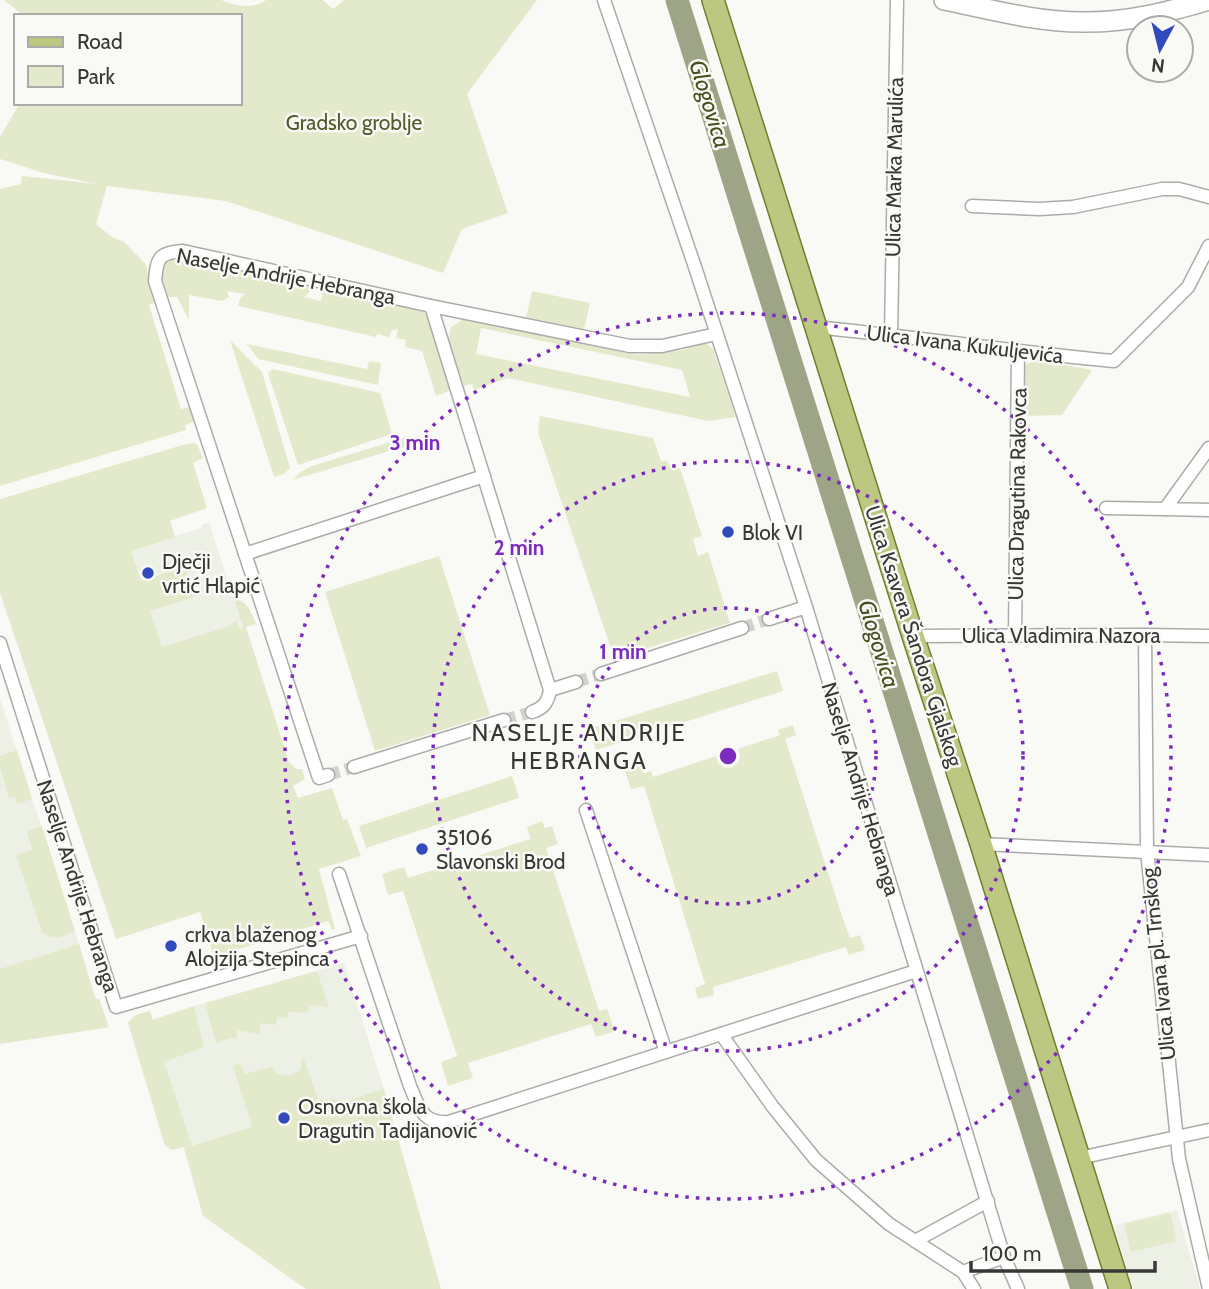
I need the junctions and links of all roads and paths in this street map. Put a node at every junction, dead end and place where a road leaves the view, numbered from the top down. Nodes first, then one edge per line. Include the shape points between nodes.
1 (604, 0) edge
2 (713, 0) edge
3 (897, 0) edge
4 (944, 0) edge
5 (1209, 0) edge
6 (1209, 197) edge
7 (972, 206) dead end
8 (1209, 246) edge
9 (431, 306) junction
10 (816, 327) junction
11 (716, 334) junction
12 (891, 335) junction
13 (1018, 352) junction
14 (1209, 448) edge
15 (484, 476) junction
16 (1105, 508) dead end
17 (1165, 509) junction
18 (1209, 510) edge
19 (245, 554) junction
20 (806, 607) junction
21 (769, 619) tunnel mouth
22 (742, 628) tunnel mouth
23 (1145, 635) junction
24 (913, 636) junction
25 (1015, 636) junction
26 (1209, 636) edge
27 (0, 643) edge
28 (601, 674) tunnel mouth
29 (576, 682) tunnel mouth
30 (550, 690) junction
31 (532, 712) tunnel mouth
32 (504, 720) tunnel mouth
33 (354, 767) tunnel mouth
34 (328, 775) dead end
35 (586, 810) dead end
36 (981, 844) junction
37 (1147, 851) junction
38 (1209, 855) edge
39 (340, 874) dead end
40 (361, 936) junction
41 (916, 971) junction
42 (720, 1034) junction
43 (666, 1052) junction
44 (1209, 1130) edge
45 (1176, 1137) junction
46 (1079, 1158) junction
47 (988, 1201) junction
48 (915, 1241) junction
49 (1004, 1257) junction
50 (963, 1272) junction
51 (1116, 1283) edge
52 (974, 1289) edge
53 (1017, 1289) edge
54 (1209, 1289) edge

1 - 11 street, Naselje Andrije Hebranga
2 - 10 main road, Ulica Ksavera Šandora Gjalskog
3 - 12 street, Ulica Marka Marulića
4 - 5 main road via 1081,22 1154,15
6 - 7 street via 1162,189 1073,207
8 - 13 street, Ulica Ivana Kukuljevića via 1188,287 1114,361
9 - 11 street, Naselje Andrije Hebranga via 630,346 662,346
9 - 15 street
9 - 19 street, Naselje Andrije Hebranga via 183,251 160,257 155,281
10 - 12 street, Ulica Ivana Kukuljevića
10 - 24 main road, Ulica Ksavera Šandora Gjalskog
11 - 20 street, Naselje Andrije Hebranga
12 - 13 street, Ulica Ivana Kukuljevića
13 - 25 street, Ulica Dragutina Rakovca
14 - 17 street
15 - 19 street
15 - 30 street
16 - 17 street
17 - 18 street
19 - 34 street, Naselje Andrije Hebranga via 319,778
20 - 21 street
20 - 41 street, Naselje Andrije Hebranga
22 - 28 street
23 - 25 street, Ulica Vladimira Nazora
23 - 26 street, Ulica Vladimira Nazora
23 - 37 street, Ulica Ivana pl. Trnskog
24 - 25 street, Ulica Vladimira Nazora
24 - 36 main road, Ulica Ksavera Šandora Gjalskog
27 - 40 street, Naselje Andrije Hebranga via 116,1007
29 - 30 street
30 - 31 street via 548,701
32 - 33 street
35 - 43 street
36 - 37 street
36 - 46 main road, Ulica Ksavera Šandora Gjalskog
37 - 38 street
37 - 45 street, Ulica Ivana pl. Trnskog
39 - 40 street
40 - 43 street via 410,1086 430,1120 449,1122
41 - 42 street
41 - 47 street, Naselje Andrije Hebranga
42 - 43 street
42 - 48 street via 816,1160
44 - 45 street
45 - 46 street
45 - 54 street, Ulica Ivana pl. Trnskog
46 - 51 main road, Ulica Ksavera Šandora Gjalskog
47 - 48 street
47 - 49 street, Naselje Andrije Hebranga
48 - 50 street
49 - 50 street
49 - 53 street, Naselje Andrije Hebranga
50 - 52 street

